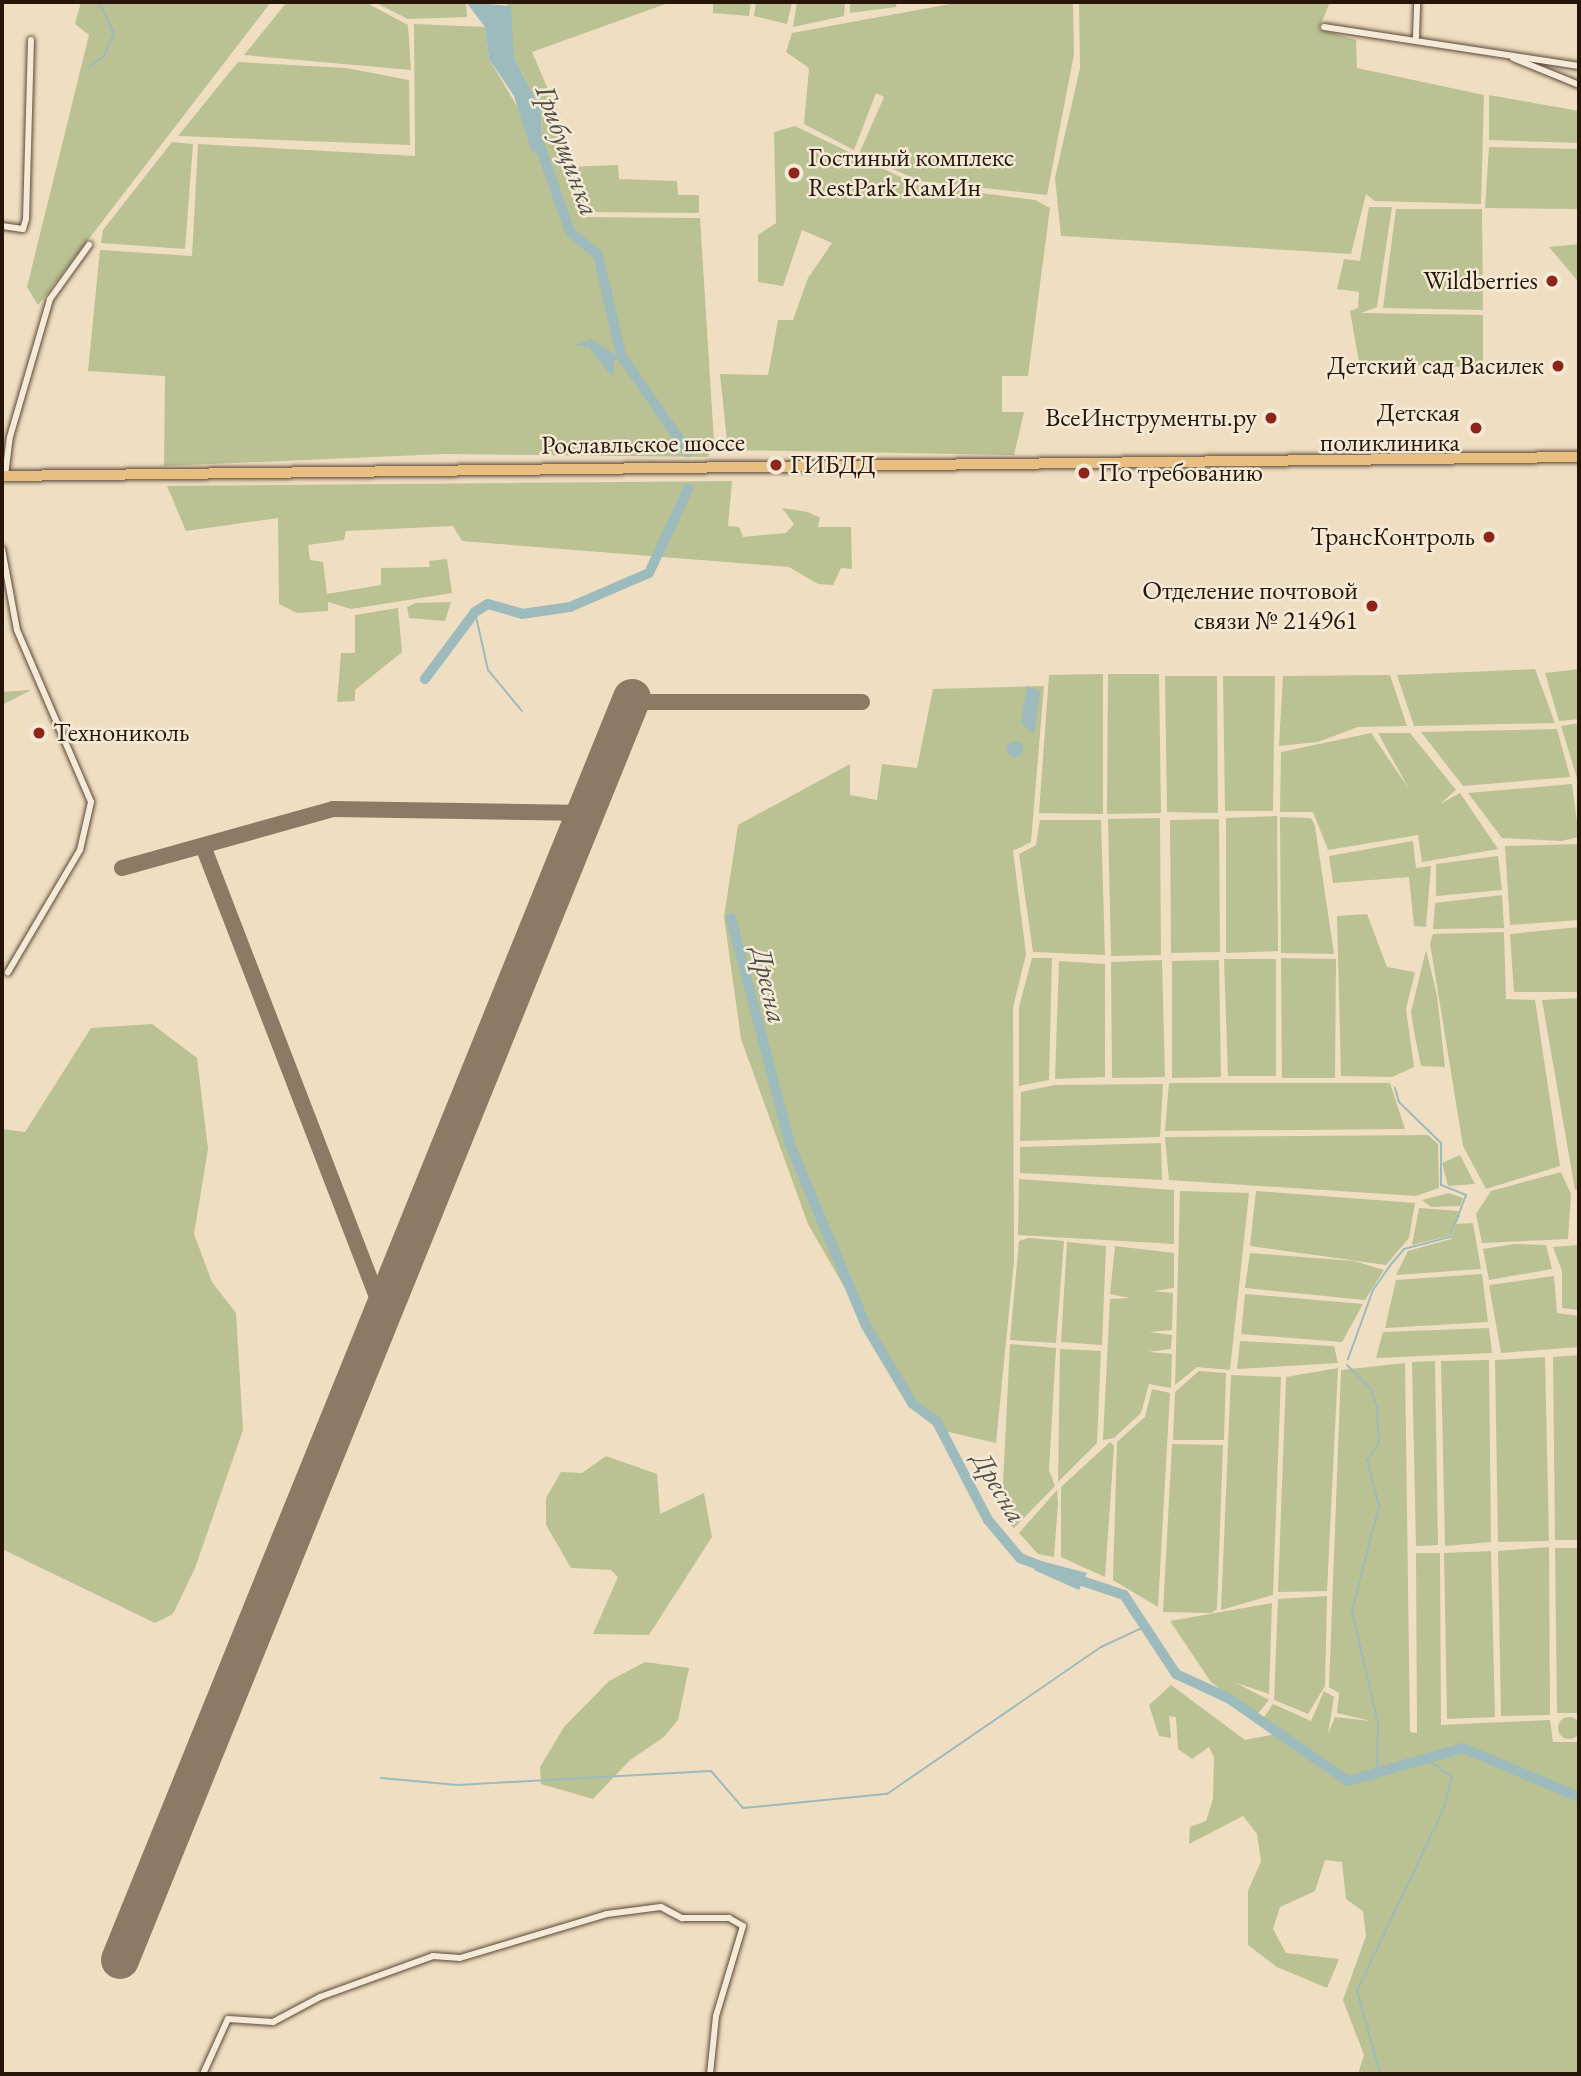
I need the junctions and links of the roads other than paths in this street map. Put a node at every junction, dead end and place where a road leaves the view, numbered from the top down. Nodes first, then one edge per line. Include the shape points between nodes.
1 (1417, 2) edge
2 (1324, 26) dead end
3 (1416, 37) junction
4 (31, 40) dead end
5 (1498, 52) junction
6 (1579, 66) edge
7 (1579, 85) edge
8 (2, 226) edge
9 (89, 245) dead end
10 (1579, 457) edge
11 (4, 476) edge
12 (2, 549) edge
13 (8, 972) dead end
14 (203, 2074) edge
15 (710, 2074) edge

1 - 3 street
2 - 3 street
3 - 5 street
4 - 8 street via 23,229
5 - 6 street
5 - 7 street
9 - 11 street via 50,299
10 - 11 main road, Рославльское шоссе
12 - 13 street via 16,630 91,802 79,850
14 - 15 street via 228,2020 273,2022 320,1997 433,1956 460,1958 607,1914 661,1907 682,1917 729,1918 743,1927 716,2016

